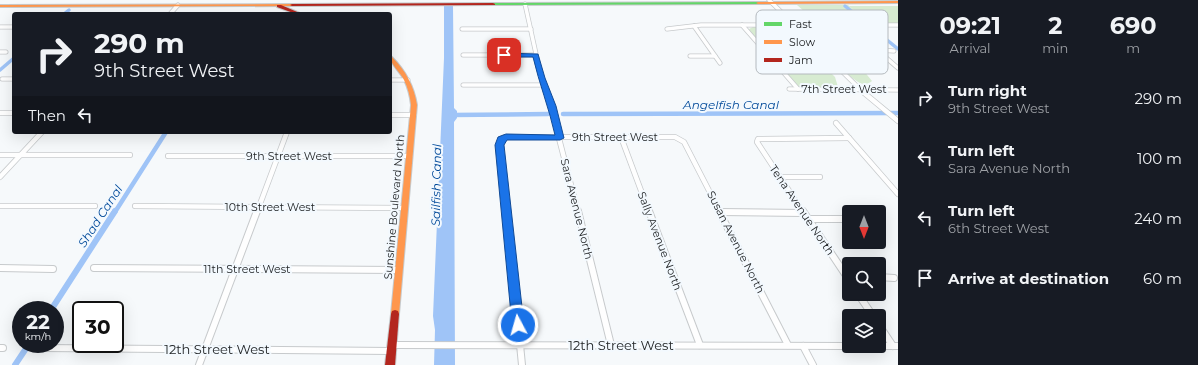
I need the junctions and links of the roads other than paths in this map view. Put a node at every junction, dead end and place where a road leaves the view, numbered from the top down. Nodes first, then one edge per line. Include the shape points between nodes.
1 (580, 0) edge
2 (593, 0) edge
3 (630, 0) edge
4 (236, 1) edge
5 (263, 1) edge
6 (0, 2) edge
7 (311, 2) edge
8 (702, 2) edge
9 (771, 2) edge
10 (898, 2) edge
11 (106, 4) junction
12 (274, 4) junction
13 (525, 4) junction
14 (178, 5) junction
15 (0, 6) edge
16 (779, 10) edge
17 (172, 12) edge
18 (284, 12) edge
19 (295, 12) edge
20 (296, 12) edge
21 (742, 25) junction
22 (756, 25) edge
23 (694, 26) junction
24 (0, 27) edge
25 (12, 27) edge
26 (462, 29) dead end
27 (531, 29) junction
28 (667, 29) dead end
29 (756, 41) edge
30 (888, 50) edge
31 (894, 50) dead end
32 (0, 52) edge
33 (6, 52) dead end
34 (463, 55) dead end
35 (536, 55) junction
36 (690, 56) dead end
37 (715, 56) junction
38 (888, 59) edge
39 (392, 60) edge
40 (720, 63) dead end
41 (898, 68) edge
42 (785, 74) edge
43 (845, 74) edge
44 (2, 78) dead end
45 (12, 79) edge
46 (392, 80) edge
47 (408, 80) junction
48 (463, 85) dead end
49 (544, 85) junction
50 (790, 89) dead end
51 (798, 89) junction
52 (860, 89) junction
53 (898, 90) edge
54 (0, 113) edge
55 (12, 113) edge
56 (392, 115) edge
57 (414, 115) junction
58 (897, 120) edge
59 (836, 123) dead end
60 (40, 134) edge
61 (285, 134) edge
62 (560, 138) junction
63 (621, 138) junction
64 (849, 138) junction
65 (681, 139) joint
66 (0, 155) edge
67 (21, 155) junction
68 (130, 156) dead end
69 (168, 156) dead end
70 (277, 156) junction
71 (410, 156) junction
72 (0, 177) edge
73 (780, 177) junction
74 (820, 177) dead end
75 (898, 194) edge
76 (0, 206) edge
77 (95, 206) dead end
78 (135, 206) dead end
79 (258, 207) junction
80 (405, 208) junction
81 (721, 212) junction
82 (803, 212) junction
83 (808, 219) junction
84 (842, 219) edge
85 (0, 268) edge
86 (53, 268) dead end
87 (94, 268) dead end
88 (235, 269) junction
89 (399, 270) junction
90 (842, 270) edge
91 (886, 278) edge
92 (894, 278) dead end
93 (886, 335) edge
94 (611, 345) junction
95 (700, 345) junction
96 (520, 346) junction
97 (788, 346) junction
98 (803, 346) junction
99 (842, 346) edge
100 (895, 346) edge
101 (64, 348) edge
102 (392, 348) junction
103 (205, 349) junction
104 (199, 365) edge
105 (390, 365) edge
106 (522, 365) edge
107 (813, 365) edge

1 - 2 main road
1 - 7 main road
2 - 3 main road
2 - 13 main road
4 - 5 main road
4 - 11 main road
5 - 7 main road
5 - 12 main road
5 - 14 main road
5 - 18 main road
6 - 11 main road
7 - 12 main road
7 - 13 main road
7 - 20 main road via 295,7 293,10
8 - 9 main road
8 - 13 main road
9 - 10 main road
9 - 16 street
11 - 14 main road
11 - 15 main road
12 - 19 main road
13 - 27 street, Sara Avenue North
14 - 17 street
21 - 22 street
21 - 23 street
21 - 29 street
23 - 28 street
23 - 37 street
24 - 25 street
26 - 27 street
27 - 35 street, Sara Avenue North
30 - 31 street
32 - 33 street
34 - 35 street
35 - 49 street, Sara Avenue North
36 - 37 street
37 - 40 street
38 - 41 street
39 - 47 main road, Sunshine Boulevard North
42 - 51 street
43 - 52 street
44 - 45 street
46 - 47 street
47 - 57 main road, Sunshine Boulevard North via 413,93
48 - 49 street
49 - 62 street, Sara Avenue North
50 - 51 street, 7th Street West
51 - 52 street, 7th Street West
52 - 53 street, 7th Street West
52 - 58 street
54 - 55 street
56 - 57 street
57 - 71 main road, Sunshine Boulevard North
59 - 64 street
60 - 67 street
61 - 70 street
62 - 63 street, 9th Street West
62 - 94 street, Sara Avenue North
62 - 96 street, 9th Street West via 501,139
63 - 65 street, 9th Street West
63 - 95 street, Sally Avenue North
64 - 73 street, Tena Avenue North via 758,139 757,142
64 - 75 street
65 - 81 street, Susan Avenue North
66 - 67 street
67 - 68 street
67 - 72 street
69 - 70 street, 9th Street West
70 - 71 street, 9th Street West
70 - 79 street
71 - 80 main road, Sunshine Boulevard North
73 - 74 street
73 - 82 street, Tena Avenue North
76 - 77 street
78 - 79 street, 10th Street West
79 - 80 street, 10th Street West
79 - 88 street
80 - 89 main road, Sunshine Boulevard North
81 - 82 street
81 - 97 street, Susan Avenue North
82 - 83 street, Tena Avenue North
83 - 84 street
83 - 90 street, Tena Avenue North
85 - 86 street
87 - 88 street, 11th Street West
88 - 89 street, 11th Street West
88 - 103 street
89 - 102 main road, Sunshine Boulevard North
91 - 92 street
93 - 100 street
94 - 95 street, 12th Street West
94 - 96 street, 12th Street West
95 - 97 street, 12th Street West
96 - 102 street, 12th Street West via 421,345
96 - 106 street
97 - 98 street, 12th Street West
98 - 99 street, 12th Street West
98 - 107 street
101 - 103 street, 12th Street West
102 - 103 street, 12th Street West
102 - 105 main road, Sunshine Boulevard North
103 - 104 street

